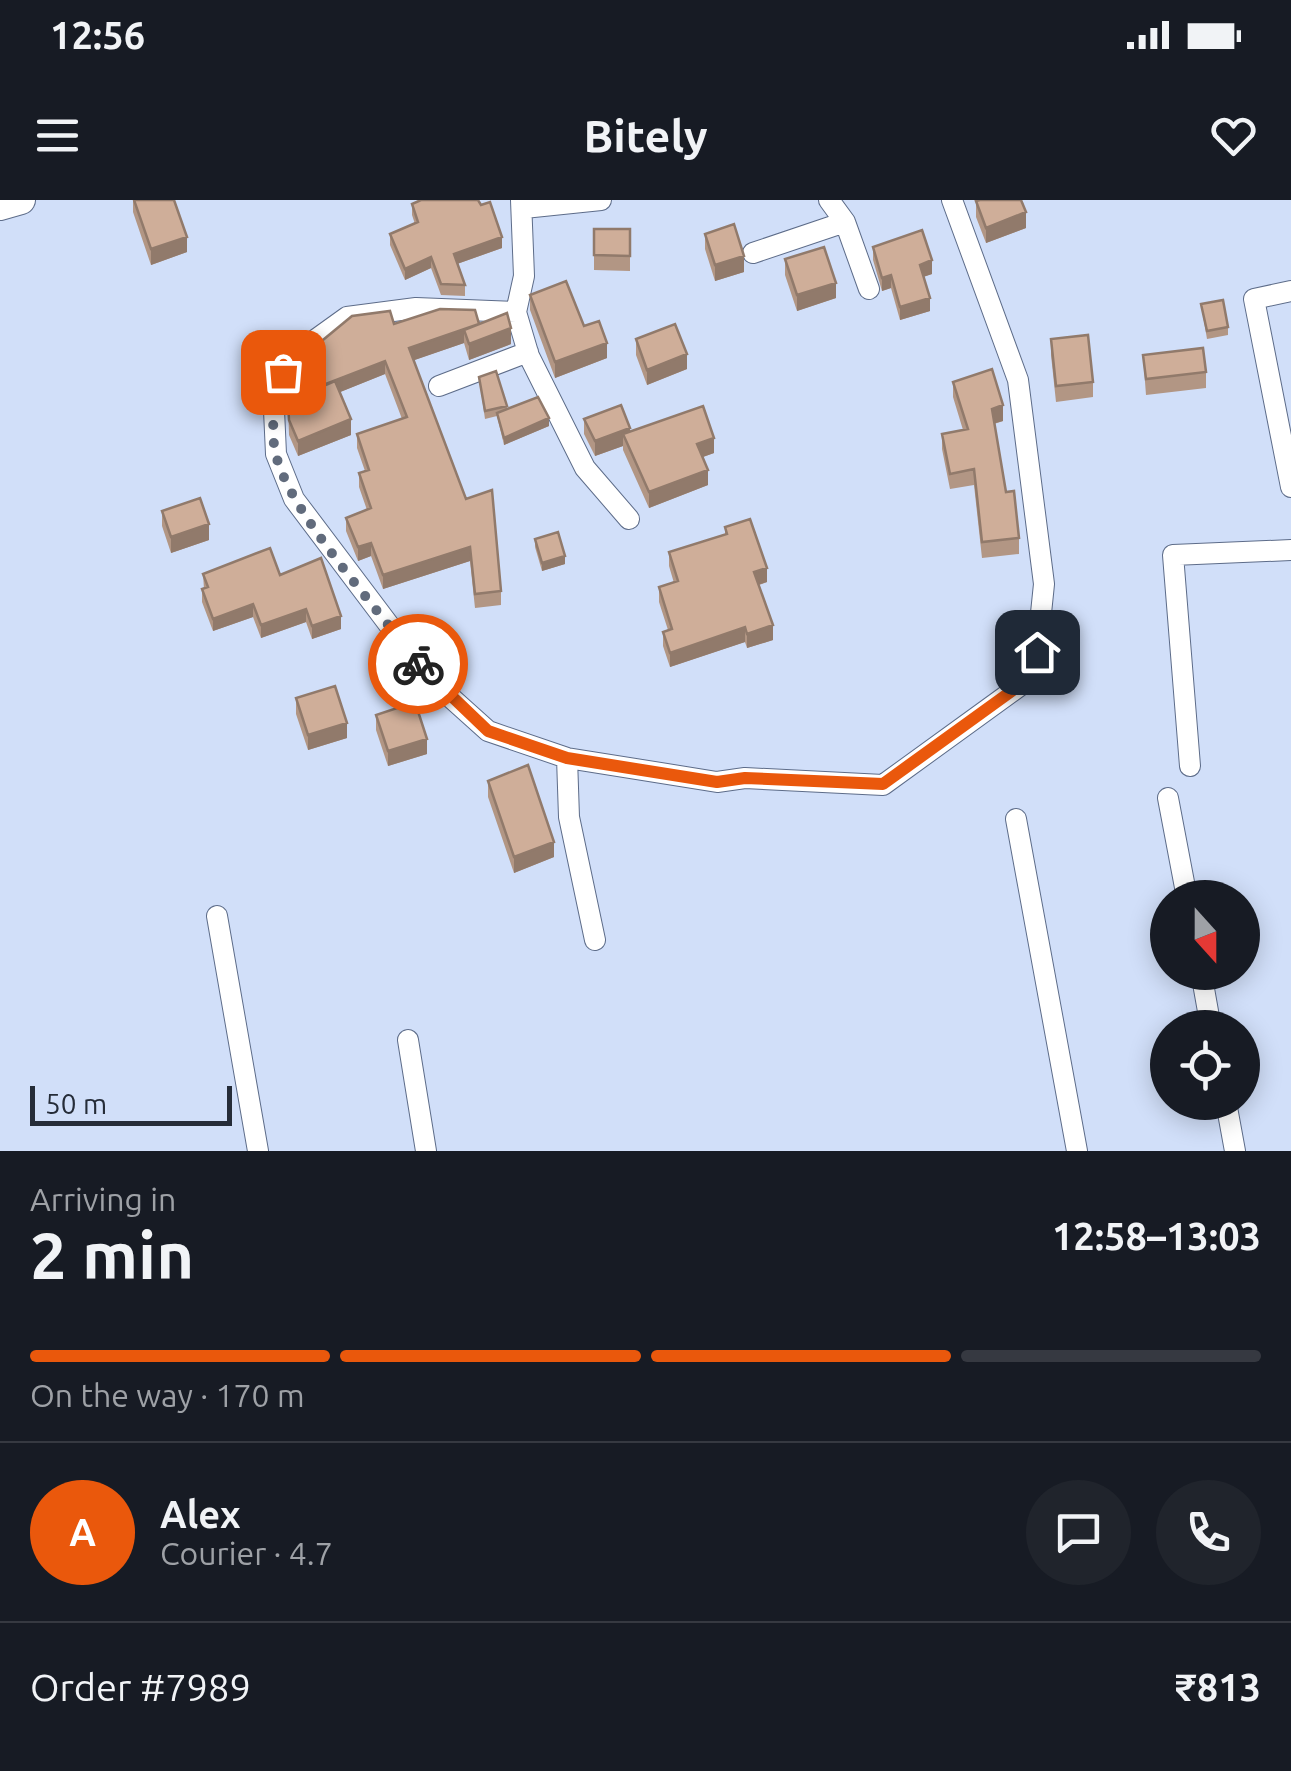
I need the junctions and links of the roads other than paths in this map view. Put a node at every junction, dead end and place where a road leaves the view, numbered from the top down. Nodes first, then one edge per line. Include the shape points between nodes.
1 (21, 200) edge
2 (601, 200) edge
3 (828, 200) edge
4 (952, 200) edge
5 (522, 204) edge
6 (0, 206) edge
7 (845, 222) junction
8 (753, 253) dead end
9 (869, 290) dead end
10 (1291, 292) edge
11 (516, 312) junction
12 (528, 352) junction
13 (439, 386) dead end
14 (1291, 487) edge
15 (629, 520) dead end
16 (1291, 550) edge
17 (567, 758) junction
18 (1190, 766) dead end
19 (1168, 798) dead end
20 (1016, 819) dead end
21 (1184, 880) edge
22 (216, 916) dead end
23 (594, 940) dead end
24 (408, 1040) dead end
25 (1229, 1120) edge
26 (258, 1151) edge
27 (426, 1151) edge
28 (1078, 1151) edge
29 (1235, 1151) edge

1 - 6 street
2 - 5 street
3 - 7 street
4 - 17 street via 1018,380 1044,584 1037,652 1020,685 883,784 717,782
5 - 11 street via 524,276
7 - 8 street
7 - 9 street
10 - 14 street via 1254,298
11 - 12 street
11 - 17 street via 416,308 347,317 283,372 274,410 276,454 294,499 429,678 488,731
12 - 13 street
12 - 15 street via 586,468
16 - 18 street via 1173,556
17 - 23 street via 569,817
19 - 21 street
20 - 28 street
22 - 26 street
24 - 27 street
25 - 29 street

